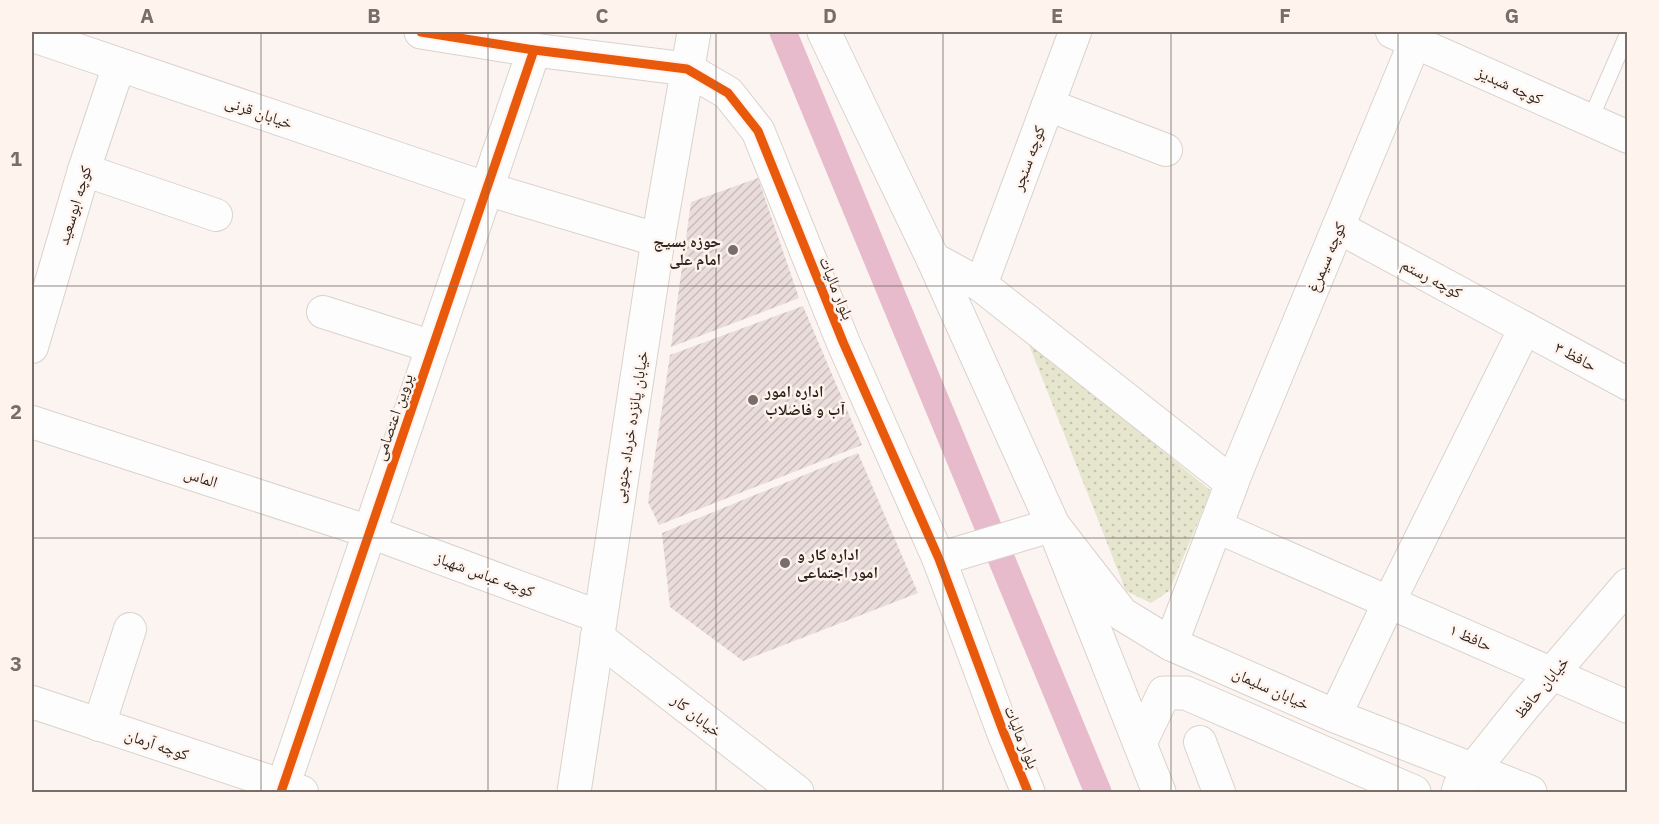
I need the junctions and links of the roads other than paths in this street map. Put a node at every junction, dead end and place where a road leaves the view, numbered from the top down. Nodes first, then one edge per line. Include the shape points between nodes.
1 (421, 32) edge
2 (824, 32) edge
3 (1075, 32) edge
4 (1628, 33) edge
5 (32, 35) edge
6 (1409, 35) edge
7 (534, 50) junction
8 (690, 54) edge
9 (119, 65) junction
10 (1048, 105) junction
11 (1590, 120) junction
12 (1628, 137) edge
13 (1166, 150) dead end
14 (84, 171) junction
15 (487, 189) junction
16 (216, 215) dead end
17 (1338, 227) junction
18 (658, 240) junction
19 (933, 259) junction
20 (981, 285) junction
21 (323, 312) dead end
22 (1525, 328) junction
23 (32, 347) edge
24 (433, 347) junction
25 (1628, 384) edge
26 (32, 422) edge
27 (1232, 483) junction
28 (1053, 525) junction
29 (1215, 526) junction
30 (370, 532) junction
31 (939, 559) junction
32 (1628, 585) edge
33 (1389, 602) junction
34 (599, 627) junction
35 (130, 629) dead end
36 (1171, 644) junction
37 (1552, 673) junction
38 (32, 702) edge
39 (1628, 707) edge
40 (1335, 716) junction
41 (99, 724) junction
42 (1200, 742) dead end
43 (1140, 743) junction
44 (1465, 782) edge
45 (288, 790) edge
46 (574, 792) edge
47 (797, 792) edge
48 (1028, 792) edge
49 (1159, 792) edge
50 (1219, 792) edge
51 (1414, 792) edge
52 (1530, 792) edge

1 - 7 street, بلوار مالیات
2 - 19 street
3 - 10 street, کوچه سنجر
4 - 11 lane
5 - 9 street, خیابان قرنی
6 - 11 street, کوچه شبدیز
6 - 17 street, کوچه سیمرغ
7 - 8 street, بلوار مالیات
7 - 15 street, پروین اعتصامی
8 - 18 street, خیابان پانزده خرداد جنوبی
8 - 31 street, بلوار مالیات via 758,131 843,342
9 - 14 street, کوچه ابوسعید
9 - 15 street, خیابان قرنی
10 - 13 street
10 - 20 street, کوچه سنجر
11 - 12 street, کوچه شبدیز
14 - 16 street
14 - 23 street, کوچه ابوسعید
15 - 18 street, خیابان قرنی
15 - 24 street, پروین اعتصامی
17 - 22 street, کوچه رستم
17 - 27 street, کوچه سیمرغ
18 - 34 street, خیابان پانزده خرداد جنوبی
19 - 20 street
19 - 28 street
20 - 27 street
21 - 24 street
22 - 25 street, حافظ ۳
22 - 33 street
24 - 30 street, پروین اعتصامی
26 - 30 street, الماس
27 - 29 street
28 - 31 street
28 - 36 street, خیابان سلیمان via 1122,614
28 - 43 street
29 - 33 street, حافظ ۱
29 - 36 street
30 - 34 street, کوچه عباس شهباز
30 - 45 street, پروین اعتصامی
31 - 48 street, بلوار مالیات
32 - 37 street, خیابان حافظ
33 - 37 street, حافظ ۱
33 - 40 street
34 - 46 street, خیابان پانزده خرداد جنوبی
34 - 47 street, خیابان کار
35 - 41 street
36 - 40 street, خیابان سلیمان
37 - 39 street, حافظ ۱
37 - 44 street, خیابان حافظ
38 - 41 street, کوچه آرمان
40 - 44 street, خیابان سلیمان
41 - 45 street, کوچه آرمان
42 - 50 street
43 - 49 street
43 - 51 street via 1164,693 1186,693
44 - 52 street, خیابان سلیمان

